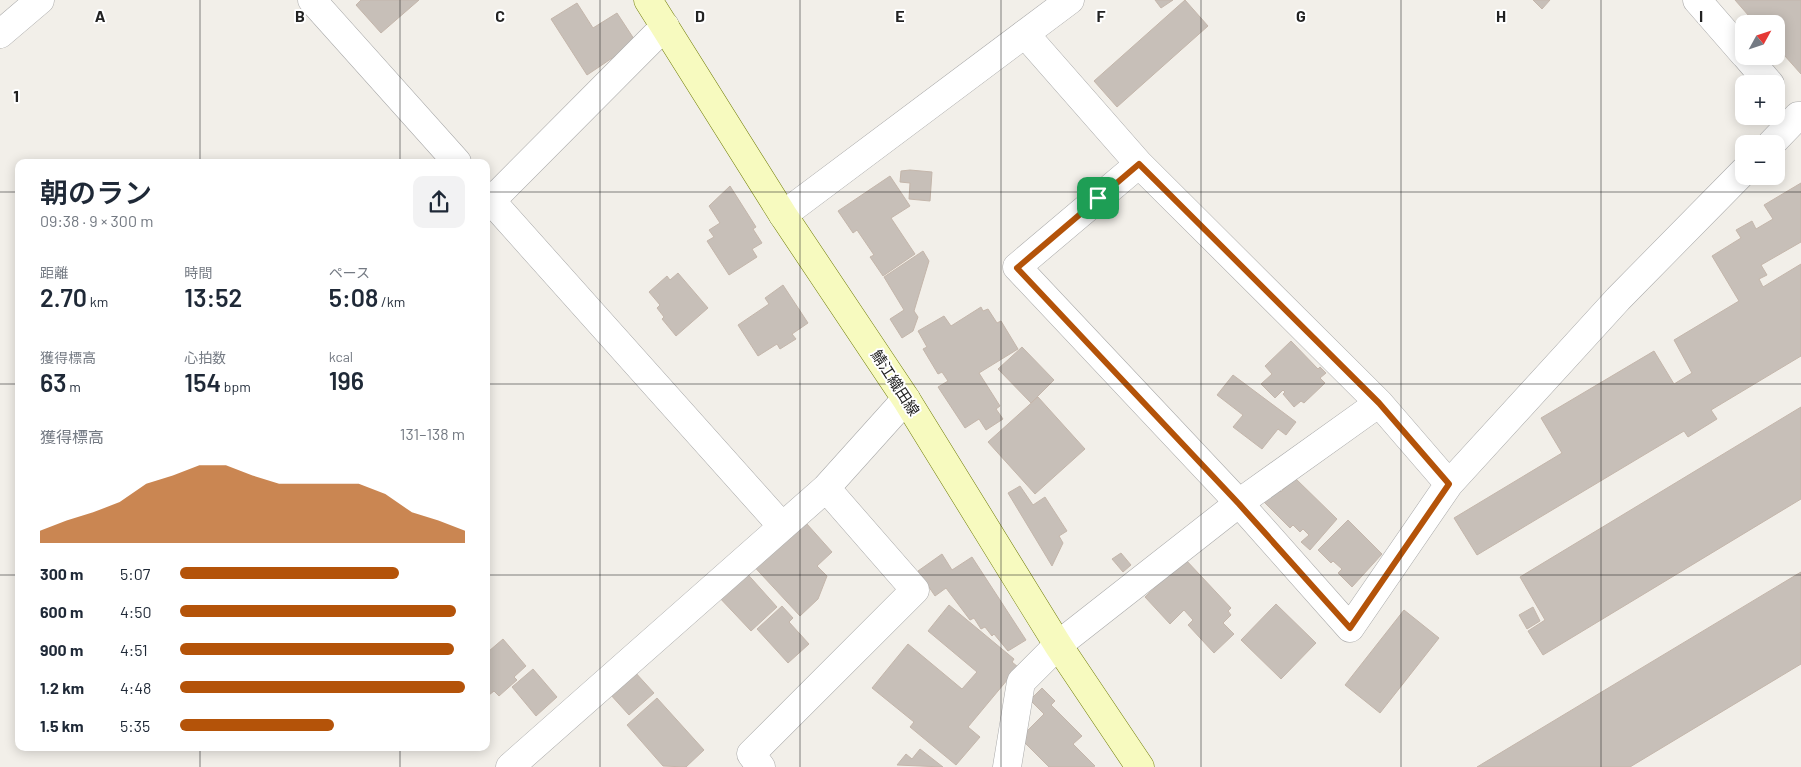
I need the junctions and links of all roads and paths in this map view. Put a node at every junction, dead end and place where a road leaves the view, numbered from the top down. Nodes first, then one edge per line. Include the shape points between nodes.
1 (40, 0) edge
2 (312, 0) edge
3 (648, 0) edge
4 (1070, 0) edge
5 (1697, 0) edge
6 (665, 26) junction
7 (0, 34) edge
8 (1025, 34) junction
9 (1735, 44) edge
10 (1754, 65) edge
11 (1762, 75) edge
12 (1785, 100) edge
13 (1800, 116) edge
14 (1780, 135) edge
15 (454, 159) edge
16 (1139, 164) junction
17 (1735, 180) edge
18 (490, 197) edge
19 (490, 199) edge
20 (783, 215) junction
21 (906, 399) junction
22 (1379, 403) junction
23 (1449, 484) junction
24 (826, 488) junction
25 (1239, 504) junction
26 (781, 525) junction
27 (1058, 645) junction
28 (510, 767) edge
29 (761, 767) edge
30 (1007, 767) edge
31 (1140, 767) edge

1 - 7 street
2 - 15 street
3 - 6 main road, 鯖江織田線
4 - 8 street
5 - 9 street
6 - 18 street
6 - 20 main road, 鯖江織田線
8 - 16 street
8 - 20 street
10 - 11 street
12 - 13 street
13 - 14 street
16 - 22 street
16 - 25 street via 1017,268
17 - 23 street via 1618,299
19 - 26 street
20 - 21 main road, 鯖江織田線
21 - 24 street
21 - 27 main road, 鯖江織田線
22 - 23 street
22 - 25 street
23 - 25 street via 1350,628
24 - 26 street
24 - 29 street via 915,590 751,754
25 - 27 street
26 - 28 street
27 - 30 street via 1021,682
27 - 31 main road, 鯖江織田線

